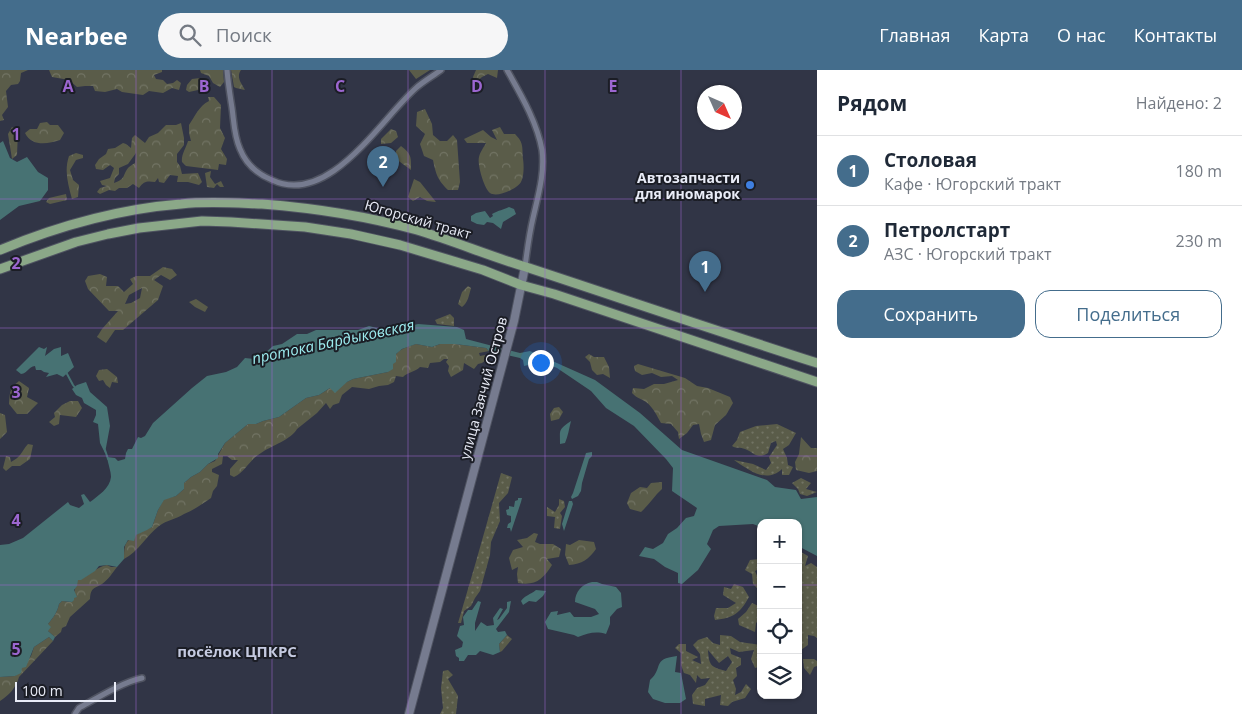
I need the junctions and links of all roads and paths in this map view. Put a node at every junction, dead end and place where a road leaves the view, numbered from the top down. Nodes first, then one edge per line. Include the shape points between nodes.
1 (226, 70) edge
2 (441, 70) edge
3 (507, 70) edge
4 (0, 250) edge
5 (525, 267) junction
6 (0, 269) edge
7 (521, 285) junction
8 (817, 363) edge
9 (817, 382) edge
10 (142, 678) dead end
11 (75, 714) edge
12 (408, 714) edge

1 - 2 street via 235,134 246,161 255,171 276,182 299,186 311,184 340,166 416,88
3 - 5 street, улица Заячий Остров via 537,129 542,151 540,188
4 - 5 main road, Югорский тракт via 74,223 110,215 145,208 216,202 338,212 417,230
5 - 7 main road, улица Заячий Остров
5 - 8 main road, Югорский тракт
6 - 7 main road via 108,234 171,224 231,222 304,226 377,239 483,270
7 - 9 main road
7 - 12 main road, улица Заячий Остров
10 - 11 street via 86,704

